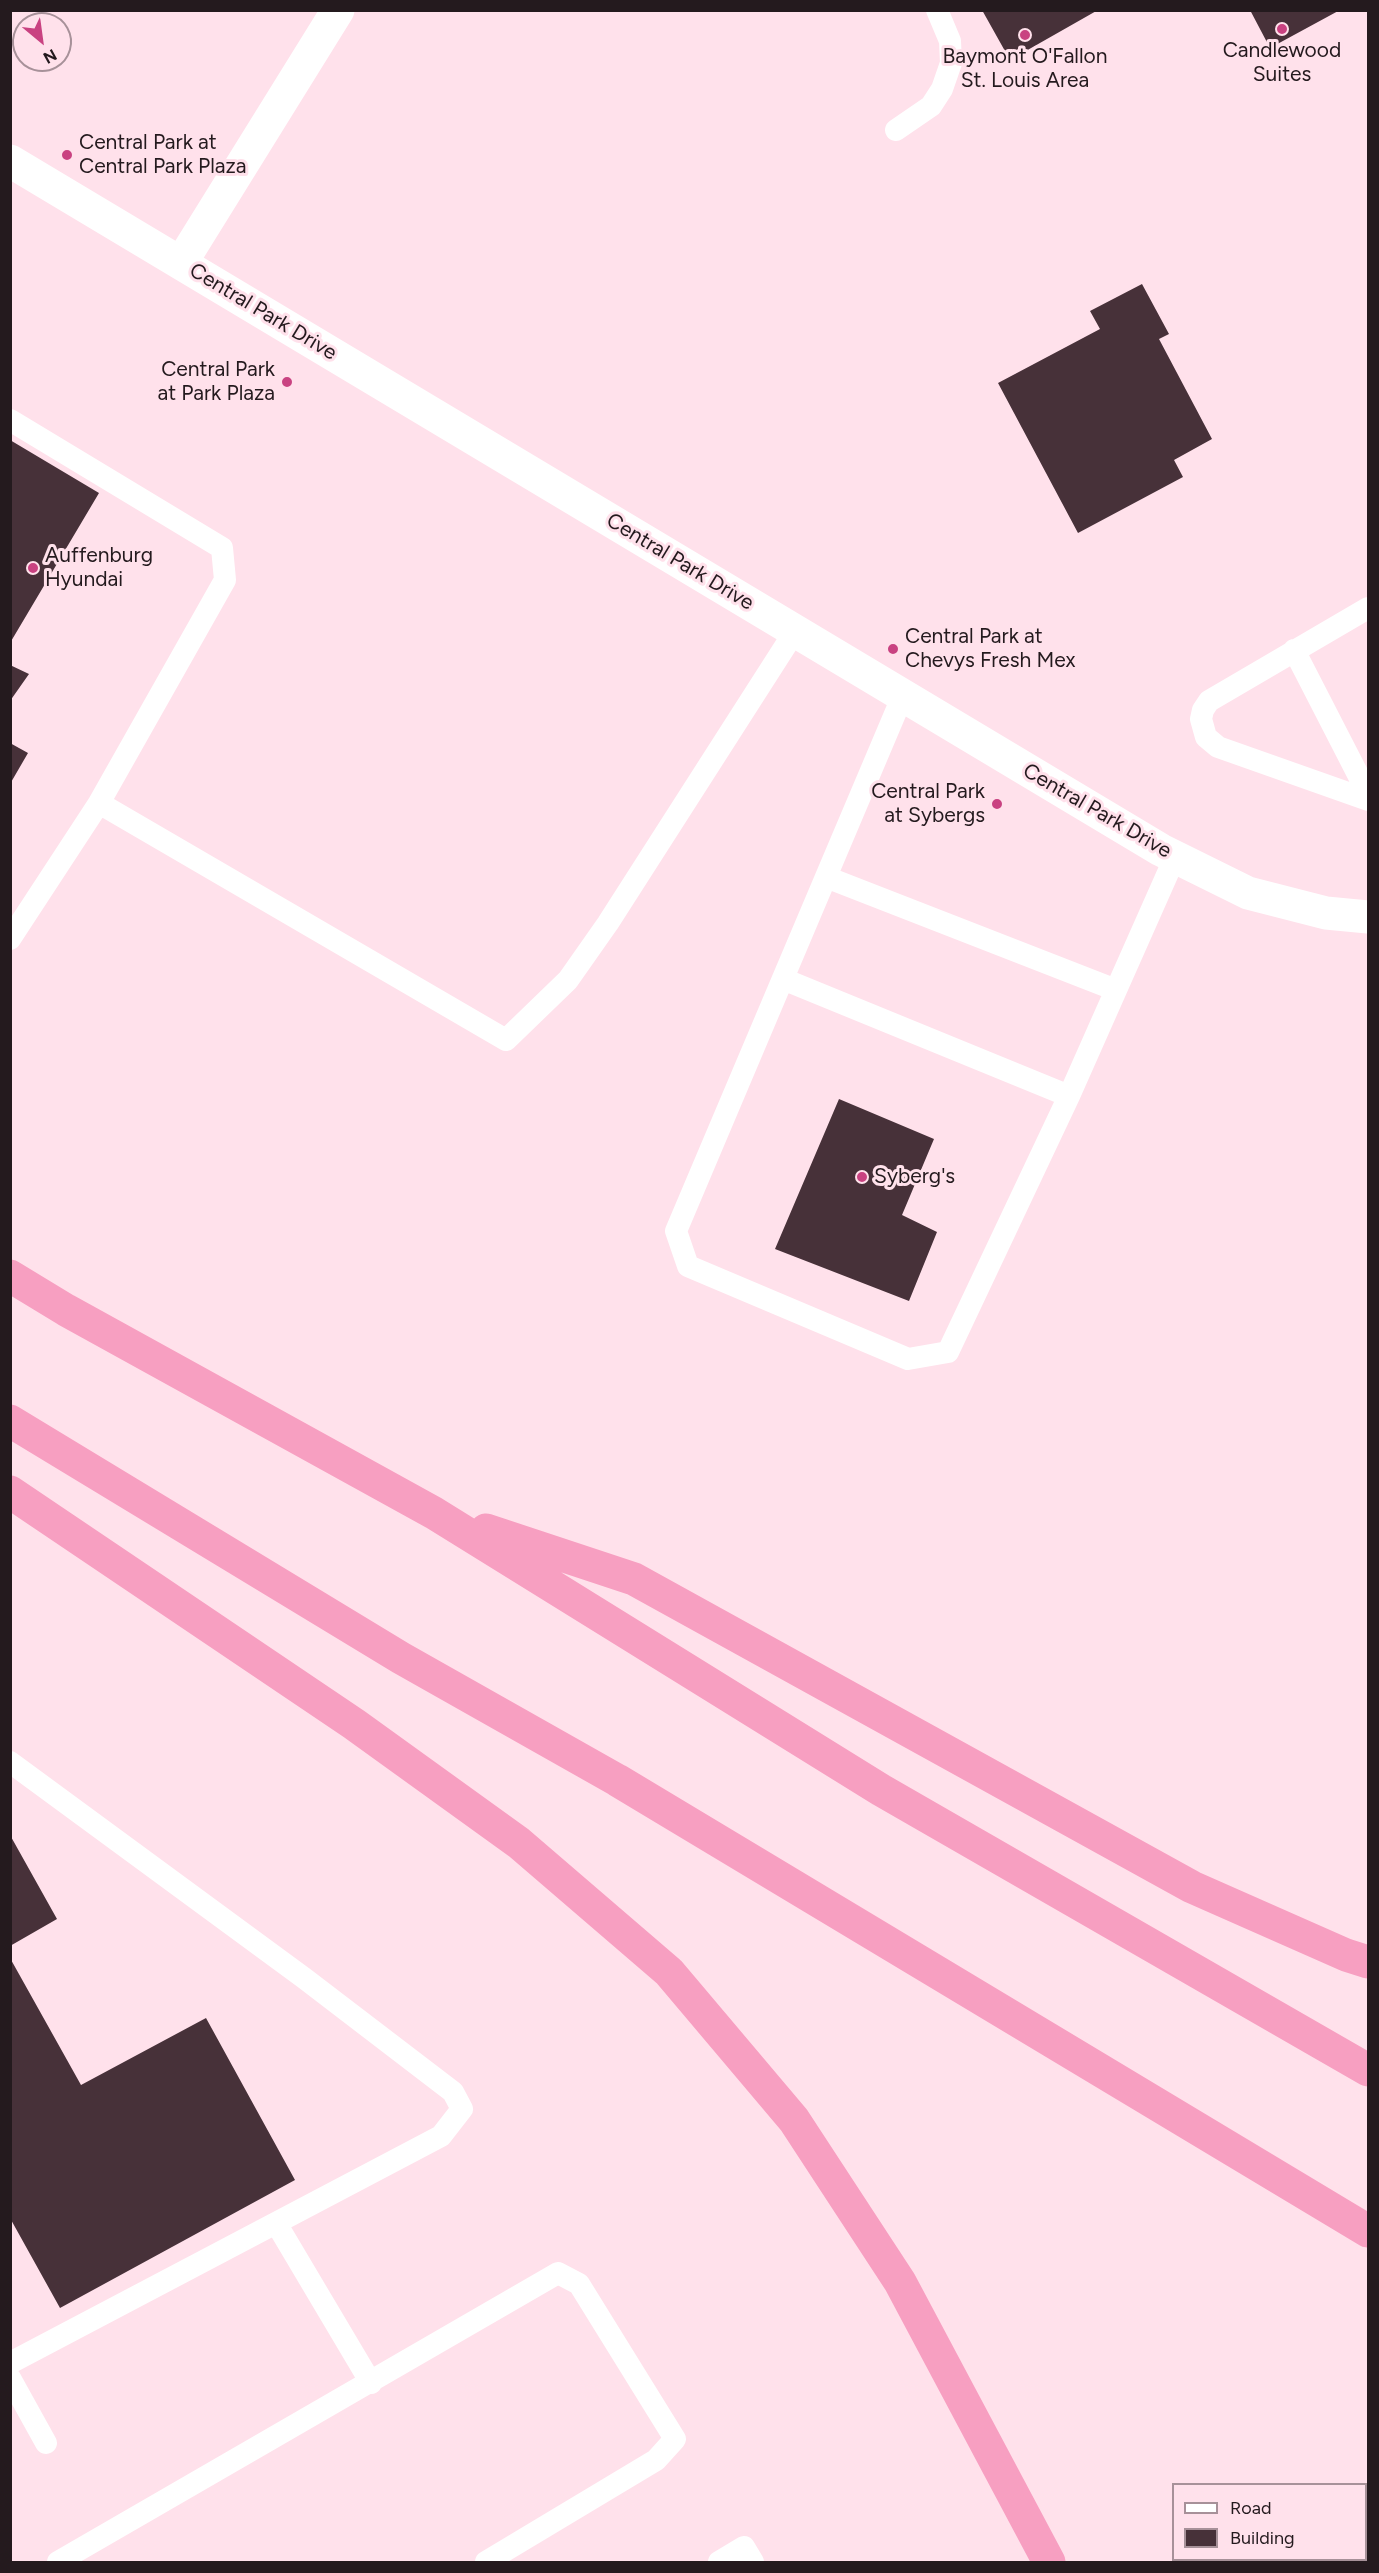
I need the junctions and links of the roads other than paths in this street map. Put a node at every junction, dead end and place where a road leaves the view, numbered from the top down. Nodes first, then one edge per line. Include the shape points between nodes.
1 (338, 10) edge
2 (937, 10) edge
3 (896, 130) dead end
4 (10, 161) edge
5 (181, 263) junction
6 (10, 420) edge
7 (1368, 608) edge
8 (795, 631) junction
9 (1294, 650) junction
10 (903, 695) junction
11 (1368, 794) edge
12 (1368, 800) edge
13 (99, 803) junction
14 (1176, 857) junction
15 (826, 877) junction
16 (1368, 917) edge
17 (10, 939) edge
18 (783, 979) junction
19 (1116, 990) junction
20 (1069, 1096) junction
21 (10, 1276) edge
22 (10, 1421) edge
23 (10, 1492) edge
24 (434, 1513) junction
25 (10, 1762) edge
26 (1368, 1962) edge
27 (1368, 2070) edge
28 (276, 2223) junction
29 (1368, 2232) edge
30 (10, 2363) edge
31 (10, 2378) edge
32 (371, 2383) junction
33 (46, 2443) dead end
34 (58, 2562) edge
35 (486, 2562) edge
36 (719, 2562) edge
37 (753, 2562) edge
38 (1049, 2562) edge

1 - 5 street
2 - 3 lane via 950,41 951,63 931,106
4 - 5 street, Central Park Drive
5 - 8 street, Central Park Drive
6 - 13 lane via 222,548 225,580
7 - 9 lane
8 - 10 street, Central Park Drive
8 - 13 lane via 568,980 506,1040
9 - 11 lane
9 - 12 lane via 1209,701 1202,719 1206,737 1218,747
10 - 14 street, Central Park Drive
10 - 15 lane
13 - 17 lane
14 - 16 street, Central Park Drive via 1248,892 1326,913
14 - 19 lane
15 - 18 lane
15 - 19 lane
18 - 20 lane
18 - 20 lane via 675,1230 688,1266 908,1359 948,1352
19 - 20 lane
21 - 24 highway
22 - 29 highway via 401,1658 617,1780
23 - 38 highway via 354,1724 519,1843 669,1972 794,2120 894,2272
24 - 26 highway via 634,1579 1192,1887 1346,1956
24 - 27 highway via 880,1790
25 - 28 lane via 453,2092 462,2109 441,2136
28 - 30 lane
28 - 32 lane
31 - 33 lane
32 - 34 lane
32 - 35 lane via 558,2273 579,2284 675,2439 656,2460
36 - 37 lane via 744,2547

